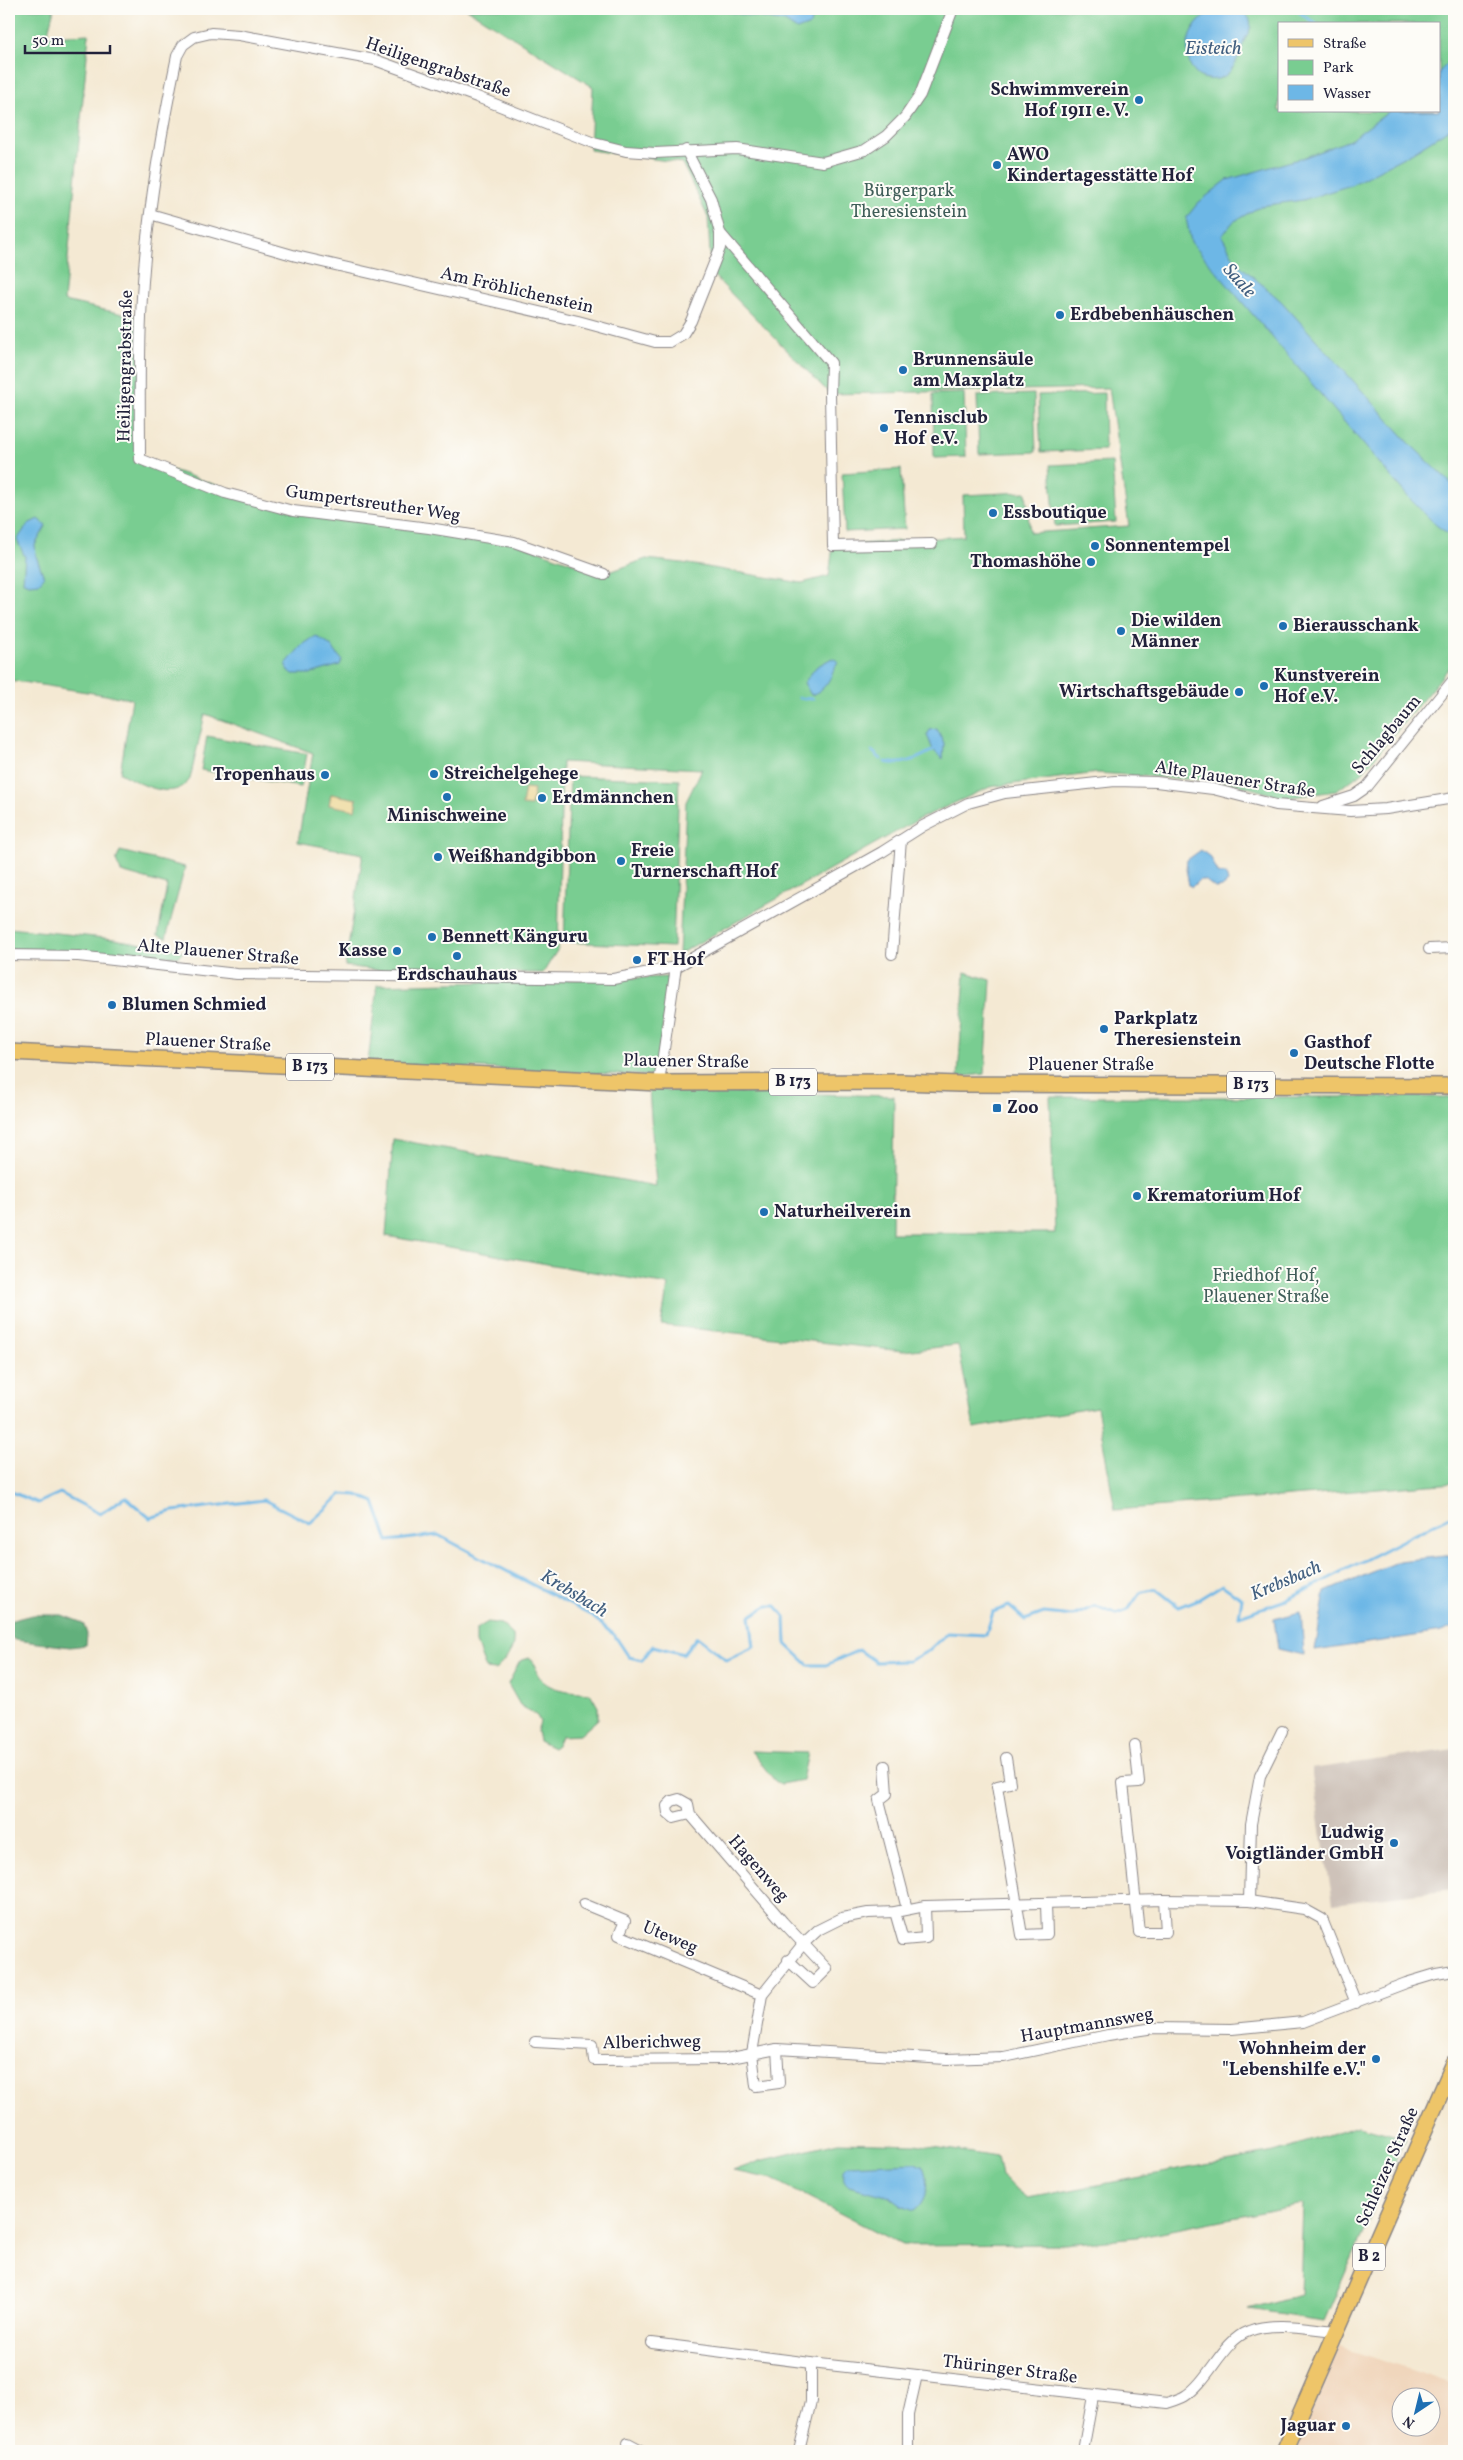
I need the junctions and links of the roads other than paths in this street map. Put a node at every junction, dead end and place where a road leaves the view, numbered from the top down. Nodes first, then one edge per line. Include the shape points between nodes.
1 (953, 9) edge
2 (686, 150) junction
3 (150, 214) junction
4 (720, 233) junction
5 (140, 459) joint
6 (932, 544) dead end
7 (604, 574) dead end
8 (1454, 678) edge
9 (1454, 798) edge
10 (1308, 808) junction
11 (900, 840) junction
12 (1454, 948) edge
13 (1429, 949) dead end
14 (892, 954) dead end
15 (9, 955) edge
16 (676, 967) junction
17 (9, 1052) edge
18 (659, 1083) junction
19 (1454, 1086) edge
20 (1282, 1731) dead end
21 (1136, 1745) dead end
22 (1006, 1758) dead end
23 (885, 1766) dead end
24 (690, 1814) dead end
25 (1164, 1900) junction
26 (1137, 1901) junction
27 (1248, 1901) junction
28 (1017, 1903) junction
29 (584, 1904) dead end
30 (1046, 1904) junction
31 (925, 1906) junction
32 (907, 1909) junction
33 (894, 1912) junction
34 (803, 1944) junction
35 (788, 1960) junction
36 (1454, 1972) edge
37 (762, 1994) junction
38 (1356, 2003) junction
39 (535, 2042) dead end
40 (777, 2049) junction
41 (752, 2053) junction
42 (1454, 2063) edge
43 (1337, 2331) junction
44 (652, 2343) dead end
45 (811, 2363) junction
46 (917, 2375) junction
47 (1093, 2396) junction
48 (628, 2443) dead end
49 (643, 2451) edge
50 (800, 2451) edge
51 (908, 2451) edge
52 (1083, 2451) edge
53 (1284, 2451) edge

1 - 2 street, Heiligengrabstraße via 920,95 905,117 886,136 865,150 823,162 737,150
2 - 3 street, Heiligengrabstraße via 626,151 594,143 375,60 239,35 211,33 194,37 177,56 159,143
2 - 4 street, Am Fröhlichenstein via 711,198
3 - 4 street, Am Fröhlichenstein via 296,256 578,321 654,342 670,342 683,334 691,321 720,248
3 - 5 street, Heiligengrabstraße via 140,318
4 - 6 street via 831,363 833,546
5 - 7 street, Gumpertsreuther Weg via 224,492 292,511 514,542
8 - 10 street, Schlagbaum via 1367,787 1332,805
9 - 10 street, Alte Plauener Straße via 1386,809
10 - 11 street, Alte Plauener Straße via 1276,805 1213,789 1115,781 1005,793 968,803
11 - 14 street
11 - 16 street, Alte Plauener Straße
12 - 13 street
15 - 16 street, Alte Plauener Straße via 78,956 237,974 312,976 613,978
16 - 18 street
17 - 18 main road, Plauener Straße / B 173
18 - 19 main road, Plauener Straße / B 173
20 - 27 street via 1260,1776 1252,1824
21 - 26 street via 1139,1782 1123,1783
22 - 28 street via 1010,1783 997,1786
23 - 32 street via 886,1794 879,1800
24 - 34 street, Hagenweg
25 - 26 street
25 - 26 street via 1166,1932 1139,1932
25 - 27 street
26 - 30 street
27 - 38 street via 1304,1909 1322,1919
28 - 30 street
28 - 30 street via 1022,1934 1047,1934
28 - 31 street
29 - 37 street, Uteweg via 625,1921 620,1935
31 - 32 street
31 - 33 street via 926,1938 903,1940
32 - 33 street
33 - 34 street via 842,1918 818,1930
34 - 35 street
34 - 35 street, Hagenweg via 827,1969 813,1983
35 - 37 street
36 - 38 street, Hauptmannsweg via 1406,1983
37 - 41 street
38 - 40 street, Hauptmannsweg via 1286,2025 1232,2029 1154,2028 1004,2057 947,2059
39 - 41 street, Alberichweg via 592,2044 594,2060 726,2059
40 - 41 street, Hauptmannsweg
40 - 41 street via 779,2083 756,2086
42 - 43 main road, Schleizer Straße / B 2
43 - 47 street, Thüringer Straße via 1274,2327 1248,2331 1235,2340 1202,2381 1185,2396 1167,2403
43 - 53 main road, Schleizer Straße / B 2
44 - 45 street, Thüringer Straße
45 - 46 street, Thüringer Straße
45 - 50 street via 811,2401
46 - 47 street, Thüringer Straße
46 - 51 street via 908,2415
47 - 52 street
48 - 49 street

